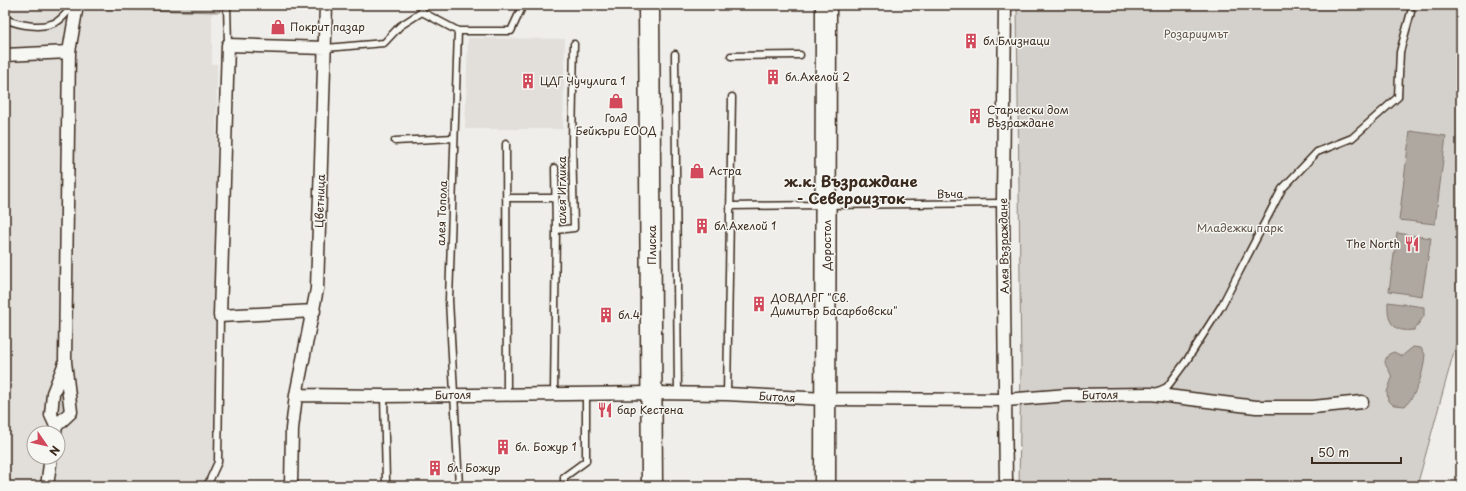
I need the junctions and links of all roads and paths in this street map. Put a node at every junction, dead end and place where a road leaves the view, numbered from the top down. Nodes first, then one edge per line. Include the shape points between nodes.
1 (73, 5) edge
2 (77, 5) edge
3 (228, 5) edge
4 (326, 5) edge
5 (422, 5) edge
6 (522, 5) edge
7 (649, 5) edge
8 (826, 5) edge
9 (1005, 5) edge
10 (422, 12) junction
11 (1411, 12) dead end
12 (5, 19) edge
13 (458, 31) junction
14 (574, 44) dead end
15 (228, 45) junction
16 (326, 48) junction
17 (69, 52) junction
18 (675, 54) dead end
19 (5, 55) edge
20 (800, 55) dead end
21 (731, 56) dead end
22 (732, 97) dead end
23 (454, 138) junction
24 (395, 141) dead end
25 (506, 144) dead end
26 (555, 168) dead end
27 (506, 198) junction
28 (555, 198) junction
29 (1002, 203) junction
30 (730, 206) junction
31 (827, 206) junction
32 (556, 230) junction
33 (314, 311) junction
34 (220, 316) junction
35 (66, 362) junction
36 (554, 393) junction
37 (586, 393) junction
38 (653, 393) junction
39 (678, 393) junction
40 (508, 394) junction
41 (726, 394) junction
42 (1151, 394) junction
43 (296, 395) junction
44 (454, 395) junction
45 (384, 396) junction
46 (826, 400) junction
47 (1006, 400) junction
48 (1362, 402) dead end
49 (54, 425) edge
50 (60, 425) edge
51 (50, 465) edge
52 (386, 481) dead end
53 (47, 486) edge
54 (207, 486) edge
55 (291, 486) edge
56 (459, 486) edge
57 (564, 486) edge
58 (652, 486) edge
59 (825, 486) edge
60 (1006, 486) edge

1 - 12 lane via 57,21 46,25 17,24
2 - 17 street
3 - 15 lane
4 - 16 street, Цветница
5 - 10 lane
6 - 13 lane via 511,31
7 - 38 main road, Плиска
8 - 31 main road, Доростол
9 - 29 street, Алея Възраждане
10 - 13 lane
10 - 16 lane via 400,26 384,43
11 - 42 lane via 1400,52 1398,97 1352,138 1317,152 1282,189 1222,305 1167,387
13 - 23 lane, алея Топола
14 - 32 lane, алея Иглика via 574,228
15 - 16 street
15 - 34 street
16 - 33 street, Цветница
17 - 19 street
17 - 35 street
18 - 39 lane
20 - 21 lane
22 - 30 lane
23 - 24 lane
23 - 44 lane, алея Топола via 449,300
25 - 27 lane
26 - 28 lane
27 - 28 lane
27 - 40 lane
28 - 32 lane
29 - 31 lane, Въча
29 - 47 street, Алея Възраждане
30 - 31 lane, Въча
30 - 41 lane
31 - 46 main road, Доростол
32 - 36 lane, алея Иглика
33 - 34 street
33 - 43 street, Цветница
34 - 54 lane via 218,462
35 - 49 street via 53,393 51,415
35 - 50 street via 71,412
36 - 37 street, Битоля
36 - 40 street, Битоля
37 - 38 street, Битоля
37 - 57 lane via 586,461 564,477
38 - 39 street, Битоля
38 - 58 main road, Плиска
39 - 41 street, Битоля
40 - 44 street, Битоля
41 - 46 street, Битоля
42 - 47 street, Битоля via 1068,395
42 - 48 street, Битоля via 1256,407 1313,407
43 - 45 street, Битоля
43 - 55 street, Цветница via 292,429
44 - 45 street, Битоля
44 - 56 lane, алея Топола
45 - 52 lane
46 - 47 street, Битоля
46 - 59 main road, Доростол
47 - 60 street, Алея Възраждане
51 - 53 street

